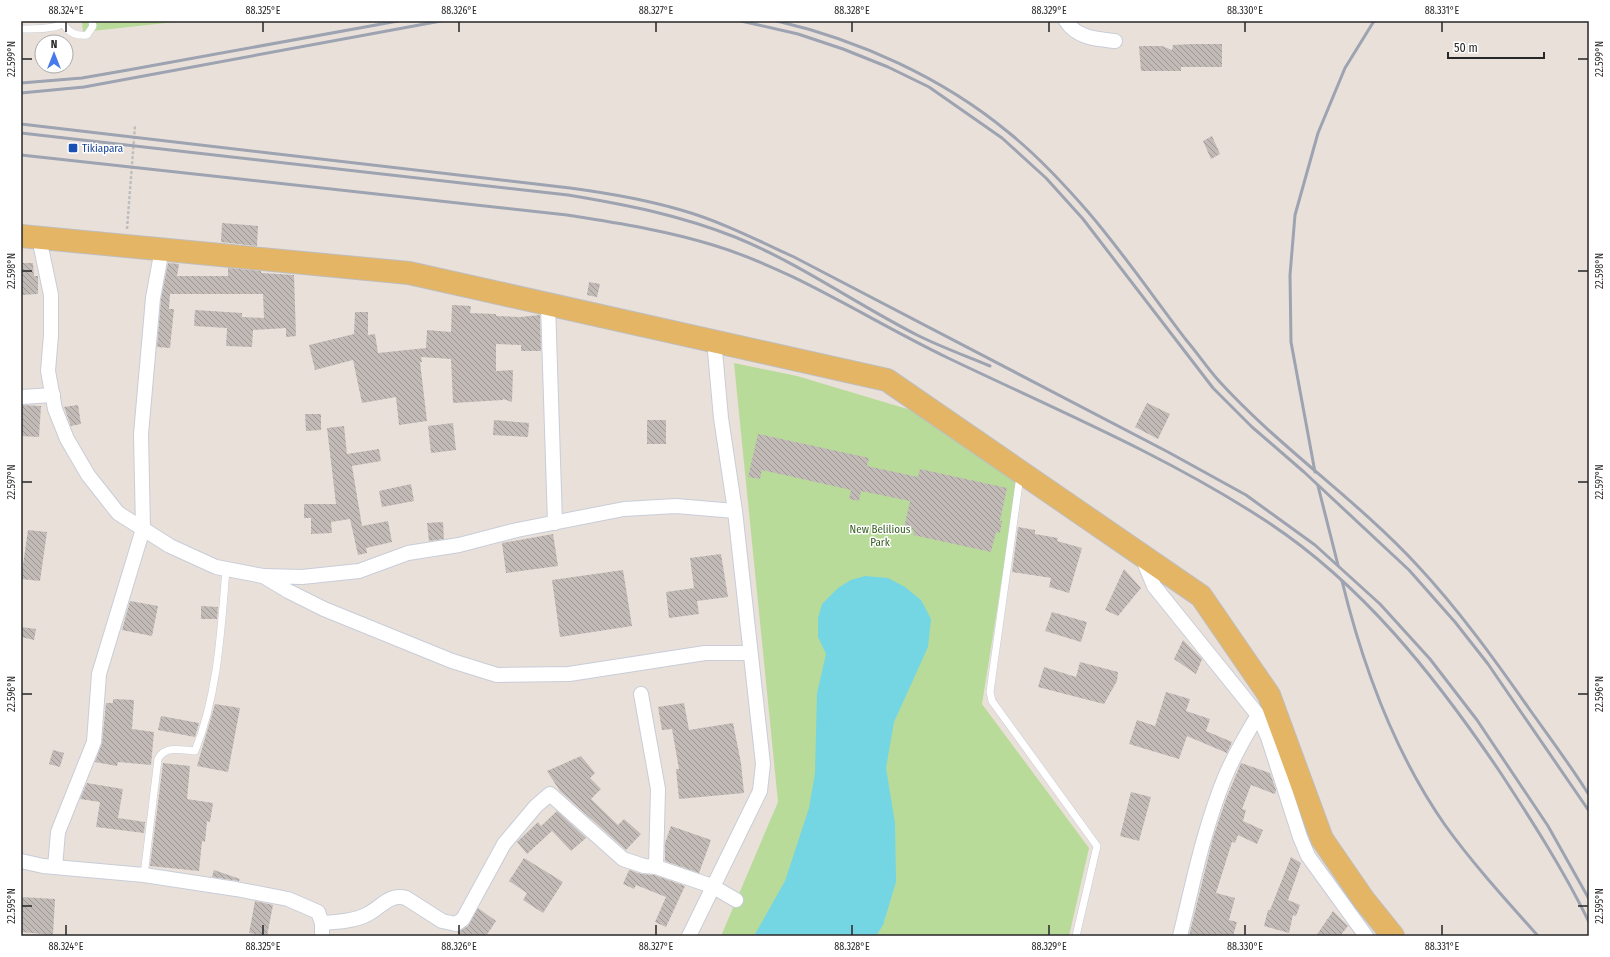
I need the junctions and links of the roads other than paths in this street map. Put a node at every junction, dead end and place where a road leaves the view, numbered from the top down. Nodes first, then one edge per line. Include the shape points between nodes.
1 (92, 21) edge
2 (1066, 21) edge
3 (64, 22) edge
4 (21, 29) edge
5 (1115, 40) dead end
6 (30, 237) edge
7 (162, 249) junction
8 (548, 304) junction
9 (714, 340) junction
10 (53, 395) junction
11 (21, 397) edge
12 (1021, 472) junction
13 (735, 511) junction
14 (555, 523) junction
15 (143, 529) junction
16 (1140, 554) junction
17 (226, 569) junction
18 (262, 576) junction
19 (750, 653) junction
20 (641, 694) dead end
21 (1258, 715) junction
22 (21, 861) edge
23 (55, 867) junction
24 (656, 867) junction
25 (144, 875) junction
26 (712, 886) junction
27 (736, 900) dead end
28 (322, 930) edge
29 (689, 936) edge
30 (1076, 936) edge
31 (1180, 936) edge
32 (1366, 936) edge
33 (1393, 936) edge

1 - 3 lane via 87,35 80,36 70,33
2 - 5 street via 1071,28 1090,39
3 - 4 lane via 50,28
6 - 7 main road
6 - 10 street via 51,295 48,371
7 - 8 main road via 409,273
7 - 15 street via 153,298 141,434
8 - 9 main road
8 - 14 street
9 - 12 main road via 887,380
9 - 13 street via 721,418
10 - 11 street
10 - 15 street via 55,409 67,439 88,475 118,513
12 - 16 main road
12 - 30 lane via 990,692 992,701 1098,846
13 - 14 street via 676,506 624,509
13 - 19 street
14 - 18 street via 459,545 408,553 359,571 302,577
15 - 17 street via 170,546
15 - 23 street via 99,674 94,742 58,832
16 - 21 street via 1154,586
16 - 33 main road via 1202,596 1269,695 1322,839 1364,900
17 - 18 street
17 - 25 lane via 214,681 200,738 195,751 168,749 161,753 158,760
18 - 19 street via 324,609 452,661 497,675 569,674 705,653
19 - 26 street via 763,778 760,791
20 - 24 street via 658,789
21 - 31 street via 1234,757 1217,799 1203,842
21 - 32 street via 1268,737 1308,856
22 - 23 street
23 - 25 street
24 - 26 street
24 - 28 street via 644,866 623,858 550,794 536,806 504,844 463,919 456,924 442,921 400,896 384,902 368,915
25 - 28 street via 288,899 318,912
26 - 27 street
26 - 29 street

